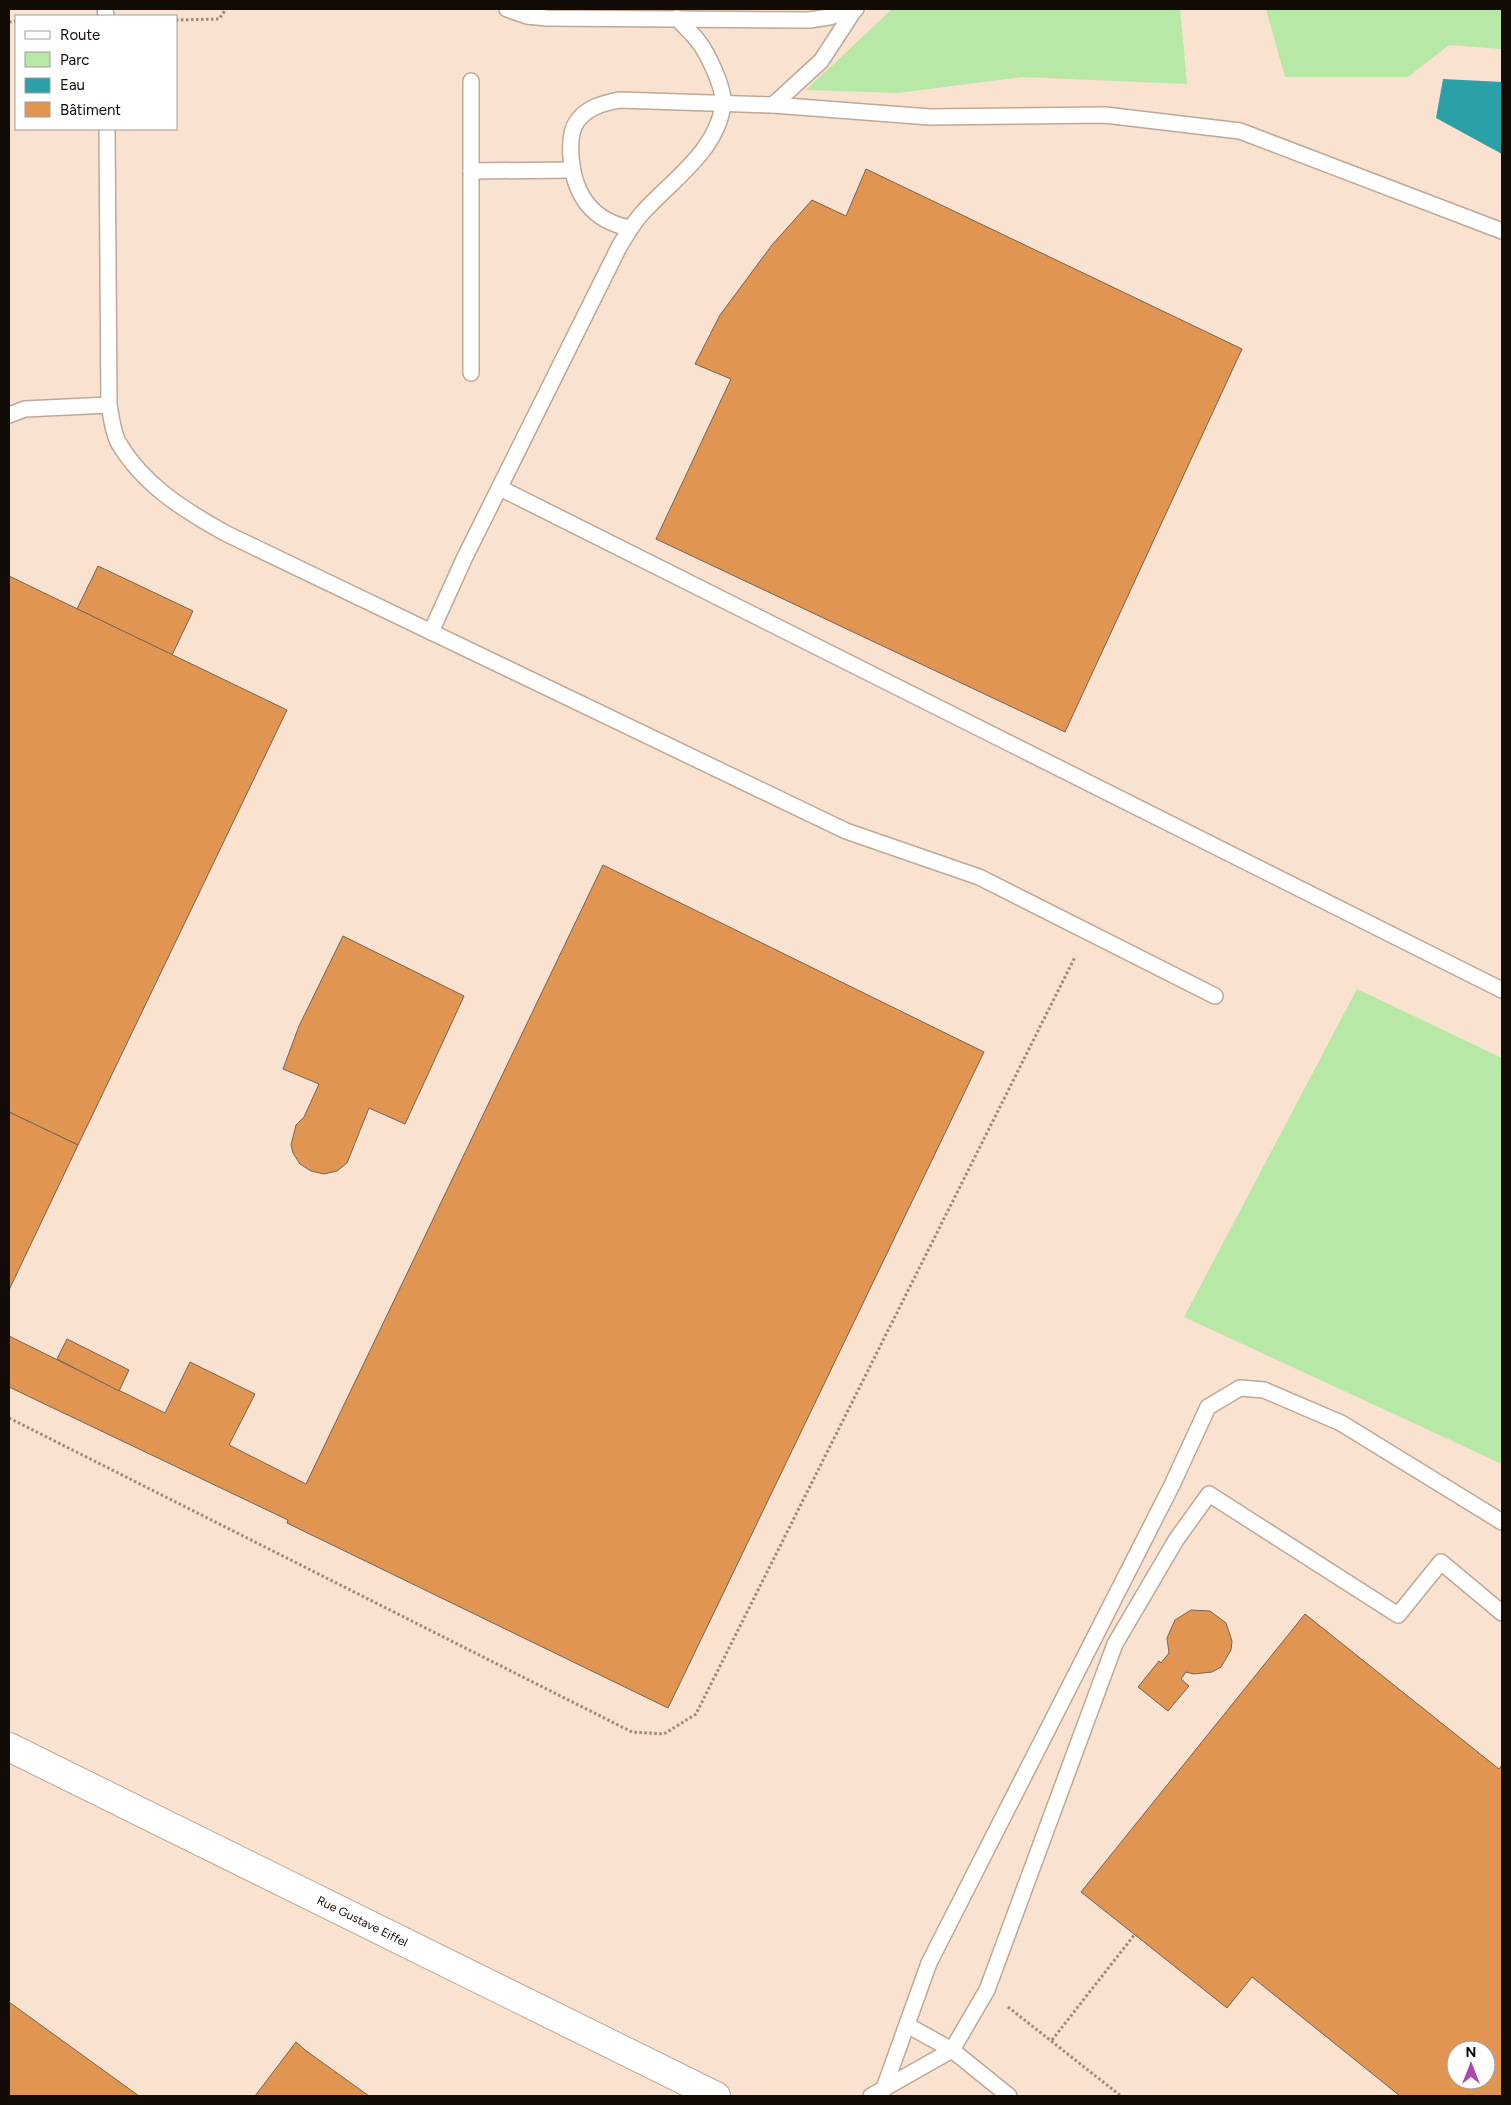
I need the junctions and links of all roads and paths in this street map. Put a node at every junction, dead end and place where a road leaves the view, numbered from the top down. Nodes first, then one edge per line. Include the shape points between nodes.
1 (226, 9) edge
2 (507, 9) edge
3 (856, 9) edge
4 (677, 18) junction
5 (178, 20) edge
6 (471, 81) dead end
7 (724, 103) junction
8 (773, 105) junction
9 (106, 130) edge
10 (572, 170) junction
11 (471, 171) junction
12 (630, 228) junction
13 (1502, 231) edge
14 (471, 373) dead end
15 (109, 405) junction
16 (9, 415) edge
17 (500, 488) junction
18 (431, 632) junction
19 (1088, 932) junction
20 (1502, 990) edge
21 (1215, 996) dead end
22 (9, 1418) edge
23 (1502, 1522) edge
24 (1502, 1613) edge
25 (9, 1747) edge
26 (1135, 1934) dead end
27 (986, 1990) junction
28 (907, 2025) junction
29 (1052, 2040) junction
30 (952, 2050) junction
31 (877, 2094) edge
32 (716, 2096) edge
33 (1009, 2096) edge
34 (1121, 2096) edge

1 - 5 path via 219,19
2 - 4 lane via 547,18
3 - 4 lane via 809,20
3 - 8 lane via 821,61
4 - 7 lane via 700,42 717,76
6 - 11 lane
7 - 8 lane
7 - 10 lane via 639,100 601,104 588,110 571,134
7 - 12 lane via 701,153
8 - 13 lane via 930,117 1105,115 1240,131
9 - 15 lane
10 - 11 lane
10 - 12 lane via 577,190 586,203 601,217
11 - 14 lane
12 - 17 lane
15 - 16 lane via 25,409
15 - 18 lane via 117,440 143,476 185,510
17 - 18 lane
17 - 20 lane
18 - 19 lane via 846,831 980,877
19 - 21 lane
19 - 22 path via 696,1714 664,1734 632,1732
23 - 28 lane via 1341,1423 1264,1390 1240,1388 1208,1408 1172,1486 929,1963
24 - 27 lane via 1441,1562 1398,1615 1208,1494 1176,1540 1115,1644
25 - 32 street, Rue Gustave Eiffel
26 - 29 path
27 - 29 path
27 - 30 lane
28 - 30 lane
28 - 31 lane
29 - 34 path
30 - 31 lane
30 - 33 lane

